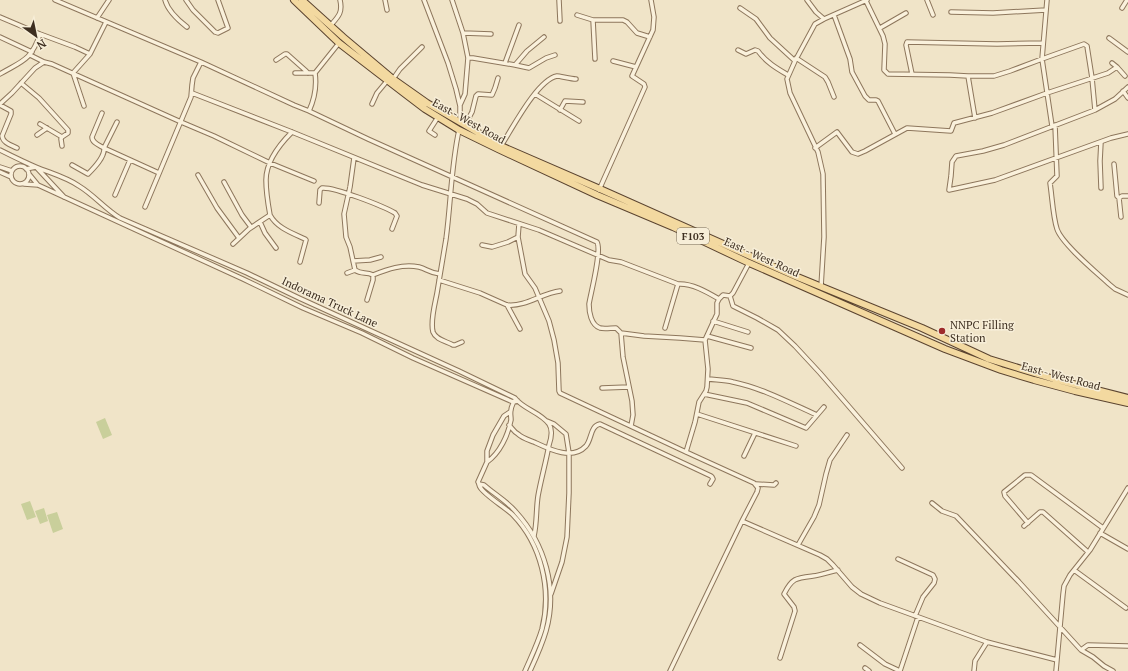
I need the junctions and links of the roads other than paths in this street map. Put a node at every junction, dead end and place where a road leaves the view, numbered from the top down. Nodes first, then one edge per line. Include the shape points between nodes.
1 (55, 0) edge
2 (109, 0) edge
3 (165, 0) edge
4 (186, 0) edge
5 (218, 0) edge
6 (294, 0) edge
7 (302, 0) edge
8 (340, 0) edge
9 (385, 0) edge
10 (424, 0) edge
11 (452, 0) edge
12 (559, 0) edge
13 (652, 0) edge
14 (808, 0) edge
15 (928, 0) edge
16 (1047, 0) edge
17 (1127, 0) edge
18 (867, 1) edge
19 (740, 8) dead end
20 (1122, 8) dead end
21 (387, 10) dead end
22 (1046, 10) junction
23 (951, 12) dead end
24 (906, 13) dead end
25 (577, 15) dead end
26 (834, 15) junction
27 (933, 15) dead end
28 (0, 17) edge
29 (97, 18) junction
30 (824, 19) junction
31 (593, 20) junction
32 (560, 21) dead end
33 (106, 22) junction
34 (330, 26) junction
35 (519, 26) dead end
36 (187, 27) dead end
37 (880, 28) junction
38 (463, 33) junction
39 (40, 34) junction
40 (491, 34) dead end
41 (544, 36) dead end
42 (0, 37) edge
43 (650, 37) junction
44 (1109, 38) dead end
45 (339, 43) junction
46 (1043, 43) junction
47 (422, 47) dead end
48 (738, 50) dead end
49 (1128, 52) edge
50 (31, 54) junction
51 (90, 54) junction
52 (556, 55) dead end
53 (468, 58) junction
54 (595, 59) dead end
55 (1042, 59) junction
56 (276, 60) dead end
57 (795, 60) junction
58 (613, 61) dead end
59 (44, 62) junction
60 (200, 62) junction
61 (506, 63) junction
62 (1112, 63) dead end
63 (515, 64) junction
64 (636, 67) junction
65 (1117, 67) junction
66 (73, 73) junction
67 (294, 73) dead end
68 (308, 73) junction
69 (315, 73) junction
70 (0, 74) edge
71 (912, 74) junction
72 (788, 75) junction
73 (968, 76) junction
74 (1126, 76) dead end
75 (498, 78) dead end
76 (1092, 78) junction
77 (576, 79) dead end
78 (390, 80) junction
79 (21, 83) junction
80 (1128, 87) edge
81 (1123, 91) junction
82 (192, 93) junction
83 (1047, 93) junction
84 (535, 94) junction
85 (834, 96) dead end
86 (1128, 98) edge
87 (583, 102) dead end
88 (0, 104) edge
89 (372, 104) dead end
90 (84, 106) dead end
91 (460, 106) junction
92 (560, 110) junction
93 (1095, 110) junction
94 (309, 111) junction
95 (102, 113) dead end
96 (438, 117) junction
97 (975, 118) junction
98 (579, 121) dead end
99 (117, 122) dead end
100 (181, 122) junction
101 (40, 124) dead end
102 (462, 124) junction
103 (1054, 126) junction
104 (47, 128) junction
105 (459, 130) junction
106 (292, 132) junction
107 (895, 134) junction
108 (1128, 134) edge
109 (37, 135) dead end
110 (435, 135) dead end
111 (62, 137) junction
112 (1101, 142) junction
113 (62, 146) dead end
114 (501, 146) junction
115 (17, 148) dead end
116 (104, 148) junction
117 (816, 148) junction
118 (0, 150) edge
119 (354, 158) junction
120 (1057, 158) junction
121 (130, 160) junction
122 (270, 164) junction
123 (1114, 164) dead end
124 (72, 165) dead end
125 (0, 167) edge
126 (36, 167) junction
127 (26, 169) junction
128 (12, 171) junction
129 (0, 172) edge
130 (159, 173) junction
131 (29, 174) junction
132 (198, 175) dead end
133 (11, 177) junction
134 (452, 177) junction
135 (314, 181) dead end
136 (224, 182) dead end
137 (24, 184) junction
138 (38, 185) junction
139 (1101, 188) dead end
140 (598, 192) junction
141 (348, 194) junction
142 (451, 194) junction
143 (115, 195) dead end
144 (1128, 196) edge
145 (66, 198) junction
146 (1119, 198) junction
147 (319, 203) dead end
148 (145, 207) dead end
149 (270, 215) junction
150 (1121, 217) dead end
151 (260, 222) junction
152 (134, 223) junction
153 (519, 224) junction
154 (130, 228) junction
155 (251, 228) junction
156 (392, 229) dead end
157 (518, 237) junction
158 (239, 238) junction
159 (233, 244) dead end
160 (482, 245) dead end
161 (276, 248) dead end
162 (598, 255) junction
163 (381, 257) dead end
164 (300, 262) dead end
165 (353, 262) junction
166 (749, 263) junction
167 (355, 270) junction
168 (347, 273) dead end
169 (440, 274) junction
170 (372, 275) junction
171 (439, 280) junction
172 (678, 284) junction
173 (821, 288) junction
174 (560, 290) dead end
175 (1128, 295) edge
176 (730, 296) junction
177 (538, 298) junction
178 (719, 299) junction
179 (367, 300) dead end
180 (507, 305) junction
181 (713, 321) junction
182 (520, 328) dead end
183 (665, 328) dead end
184 (748, 332) dead end
185 (621, 333) junction
186 (706, 338) junction
187 (462, 342) dead end
188 (751, 348) dead end
189 (708, 379) junction
190 (628, 387) junction
191 (602, 388) dead end
192 (704, 394) junction
193 (1128, 398) edge
194 (515, 400) junction
195 (1128, 403) edge
196 (824, 407) dead end
197 (510, 412) junction
198 (697, 414) junction
199 (817, 415) junction
200 (546, 421) junction
201 (509, 425) junction
202 (631, 426) junction
203 (755, 433) junction
204 (847, 435) dead end
205 (796, 446) dead end
206 (549, 449) junction
207 (686, 452) junction
208 (569, 453) junction
209 (744, 456) dead end
210 (487, 462) junction
211 (902, 468) dead end
212 (776, 483) dead end
213 (479, 484) junction
214 (710, 484) dead end
215 (756, 484) junction
216 (1128, 490) edge
217 (932, 503) dead end
218 (742, 521) junction
219 (1103, 528) junction
220 (1100, 533) junction
221 (534, 536) junction
222 (798, 545) junction
223 (1128, 548) edge
224 (1088, 552) junction
225 (898, 559) dead end
226 (838, 570) junction
227 (1074, 570) junction
228 (550, 597) junction
229 (1126, 608) dead end
230 (917, 617) junction
231 (1060, 627) junction
232 (987, 642) junction
233 (860, 645) dead end
234 (1128, 646) edge
235 (1081, 650) junction
236 (780, 658) dead end
237 (1057, 660) junction
238 (865, 668) dead end
239 (525, 671) edge
240 (530, 671) edge
241 (670, 671) edge
242 (869, 671) edge
243 (900, 671) edge
244 (974, 671) edge
245 (1056, 671) edge
246 (1113, 671) edge

1 - 29 street
2 - 29 street
3 - 36 street via 174,15
4 - 5 street via 192,10 218,33 228,28
6 - 45 main road, East - West Road / F103
7 - 34 main road, East - West Road / F103
8 - 34 street via 340,14
9 - 21 street
10 - 91 street via 448,63
11 - 38 street
12 - 32 street
13 - 43 street via 654,17
14 - 30 street
15 - 27 street
16 - 22 street
17 - 20 street
18 - 26 street
18 - 37 street
19 - 57 street via 756,19 770,38
22 - 23 street
22 - 46 street
24 - 37 street
25 - 31 street
26 - 30 street
26 - 107 street via 850,59 852,72 865,96 869,100 878,101
28 - 39 street
29 - 33 street
30 - 57 street via 815,24
31 - 43 street via 623,20 634,31
31 - 54 street
33 - 51 street
33 - 60 street
34 - 78 main road, East - West Road / F103
35 - 61 street
37 - 71 street via 884,40 886,73
38 - 40 street
38 - 53 street
39 - 50 street
39 - 51 street
41 - 63 street
42 - 50 street
43 - 64 street
44 - 49 street
45 - 69 street
45 - 78 main road, East - West Road / F103
46 - 55 street
46 - 71 street via 907,42
47 - 78 street
48 - 72 street via 746,54 758,51 764,59
50 - 59 street
50 - 70 street via 24,61
51 - 66 street
52 - 63 street via 531,68
53 - 61 street
53 - 91 street via 465,94
55 - 73 street via 998,75
55 - 76 street via 1086,45
55 - 83 street
56 - 68 street via 287,54
57 - 72 street
57 - 85 street via 825,77
58 - 64 street
59 - 66 street
59 - 79 street
60 - 82 street via 193,78
60 - 94 street
61 - 63 street
62 - 65 street
64 - 140 street via 632,77 645,87
65 - 74 street
65 - 76 street
66 - 90 street
66 - 100 street
67 - 68 street
68 - 69 street
69 - 94 street via 315,93
71 - 73 street
72 - 117 street via 790,93
73 - 97 street
75 - 102 street via 492,95 476,96 472,112
76 - 83 street
76 - 93 street
77 - 84 street via 560,76 552,78
78 - 89 street via 377,93
78 - 96 main road, East - West Road / F103
78 - 102 main road, East - West Road / F103
79 - 88 street
79 - 111 street via 44,103 68,130
80 - 81 street
81 - 86 street
81 - 93 street via 1115,99
82 - 100 street
82 - 106 street
83 - 97 street
83 - 103 street
84 - 92 street
84 - 114 street
87 - 92 street via 565,101
88 - 115 street via 11,111 2,138 5,143
91 - 102 street
92 - 98 street
93 - 103 street
94 - 134 street
95 - 116 street via 92,139
96 - 105 main road, East - West Road / F103
96 - 110 street via 429,131
97 - 107 street via 954,123 951,131 909,128
99 - 116 street
100 - 122 street
100 - 130 street
101 - 104 street
102 - 114 main road, East - West Road / F103
103 - 120 street
103 - 120 street via 1004,145 956,156 952,162 949,190 995,180
104 - 109 street
104 - 111 street
105 - 134 street
105 - 140 main road, East - West Road / F103 via 498,150
106 - 119 street
106 - 122 street via 278,148
107 - 117 street via 858,154 852,152 837,132
108 - 112 street
111 - 113 street
112 - 120 street
112 - 139 street
114 - 140 main road, East - West Road / F103
116 - 121 street
116 - 124 street via 101,158 88,174
117 - 173 street via 824,184
118 - 126 street, Indorama Truck Lane
119 - 141 street
119 - 142 street
120 - 175 street via 1057,176 1050,183 1059,234 1109,284
121 - 130 street
121 - 143 street
122 - 135 street
122 - 149 street via 266,180
123 - 146 street
125 - 128 street
126 - 127 street
126 - 145 street
126 - 152 street, Indorama Truck Lane via 80,186 110,212
127 - 128 street via 19,166
127 - 131 street
128 - 133 street
129 - 133 street
130 - 148 street
131 - 137 street
131 - 138 street
132 - 158 street via 217,208
133 - 137 street via 15,183
134 - 142 street
134 - 162 street via 597,242
136 - 155 street
137 - 138 street
138 - 145 street
140 - 166 main road, East - West Road / F103
140 - 173 main road, East - West Road / F103
141 - 147 street via 322,188
141 - 156 street via 395,213 397,216
141 - 165 street via 344,223
142 - 153 street via 477,204 487,213
142 - 169 street
144 - 146 street
145 - 154 street
146 - 150 street
149 - 151 street
149 - 164 street via 280,226 305,239 306,244
151 - 155 street
151 - 161 street
152 - 154 street
152 - 194 street, Indorama Truck Lane via 459,371
153 - 157 street
153 - 162 street
154 - 194 street via 413,358
155 - 158 street
157 - 160 street via 492,247
157 - 177 street via 525,274
158 - 159 street
162 - 172 street
162 - 185 street via 589,313 596,326 616,328
163 - 165 street
165 - 167 street
166 - 176 street
166 - 195 main road, East - West Road / F103 via 976,361 1075,392
167 - 168 street
167 - 170 street
169 - 170 street via 419,267 399,266
169 - 171 street
170 - 179 street
171 - 180 street
171 - 187 street via 433,321 434,333 437,338 453,345
172 - 178 street via 702,290
172 - 183 street
173 - 193 main road, East - West Road / F103 via 922,328 989,359
174 - 177 street
176 - 178 street via 723,295
176 - 211 street via 733,306 778,330 795,346
177 - 180 street
177 - 202 street via 549,321 554,340 560,393
178 - 181 street via 717,314
180 - 182 street
181 - 184 street
181 - 186 street
185 - 186 street
185 - 190 street
186 - 188 street
186 - 189 street
189 - 192 street
189 - 199 street via 732,381 751,387
190 - 191 street
190 - 202 street via 632,401
192 - 198 street via 699,402
192 - 199 street via 747,403 806,428
194 - 197 street
194 - 200 street, Indorama Truck Lane
196 - 199 street
197 - 201 street
197 - 210 street via 504,416 493,435 487,451
198 - 203 street
198 - 207 street
200 - 206 street via 551,429
200 - 208 street, Indorama Truck Lane via 566,434
201 - 206 street via 519,435
201 - 210 street via 499,450
202 - 207 street
203 - 205 street
203 - 209 street
204 - 222 street via 830,460 819,505
206 - 208 street
206 - 221 street via 542,472
207 - 215 street
208 - 214 street via 587,445 592,430 600,424 711,476 713,479
208 - 228 street, Indorama Truck Lane via 567,536 562,562
210 - 213 street
212 - 215 street
213 - 221 street via 484,484 510,506
213 - 239 street via 484,492 507,509 520,524 537,552 545,581 542,629
215 - 218 street via 757,492
216 - 219 street
217 - 231 street via 944,512 956,516
218 - 222 street
218 - 241 street
219 - 220 street
219 - 224 street via 1031,475 1025,475 1004,492 1026,524 1043,512
220 - 223 street
220 - 224 street
221 - 228 street via 541,550 549,580
222 - 226 street via 827,559
224 - 227 street
225 - 230 street via 933,575 935,579 923,597
226 - 230 street via 861,594
226 - 236 street via 798,577 790,583 784,594 795,611
227 - 229 street
227 - 231 street via 1064,586
228 - 240 street via 546,631
230 - 232 street
230 - 243 street
231 - 235 street
231 - 237 street
232 - 237 street
232 - 244 street via 975,661
233 - 243 street via 885,664
234 - 235 street via 1088,645
235 - 246 street
237 - 245 street
238 - 242 street

